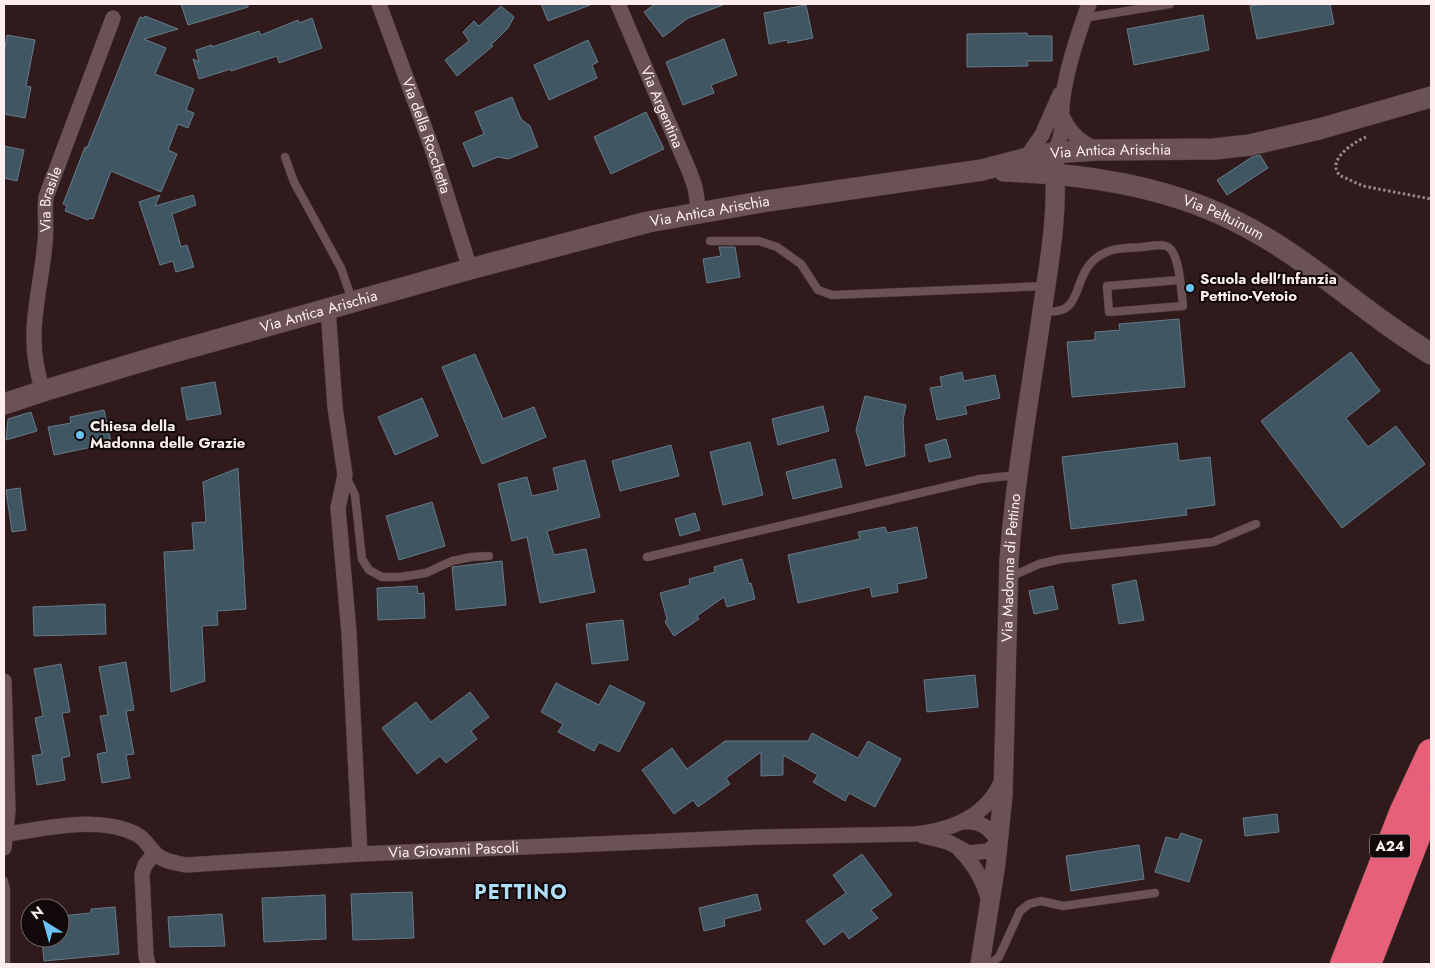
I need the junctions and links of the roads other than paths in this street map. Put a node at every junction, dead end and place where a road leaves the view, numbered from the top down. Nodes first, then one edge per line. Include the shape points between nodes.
1 (379, 4) edge
2 (618, 4) edge
3 (1170, 4) edge
4 (1086, 11) edge
5 (113, 18) dead end
6 (1431, 98) edge
7 (1056, 118) junction
8 (1097, 150) junction
9 (1128, 150) junction
10 (285, 157) dead end
11 (1026, 158) junction
12 (1054, 163) junction
13 (982, 170) junction
14 (1129, 184) junction
15 (699, 212) junction
16 (710, 241) dead end
17 (470, 270) junction
18 (1180, 280) junction
19 (1046, 286) junction
20 (353, 302) junction
21 (328, 310) junction
22 (1042, 311) junction
23 (1431, 354) edge
24 (43, 391) junction
25 (4, 404) edge
26 (1017, 474) junction
27 (345, 475) junction
28 (1256, 524) dead end
29 (489, 556) dead end
30 (646, 556) dead end
31 (1008, 578) junction
32 (4, 680) edge
33 (1431, 753) edge
34 (1004, 777) junction
35 (1431, 803) edge
36 (962, 822) junction
37 (914, 834) junction
38 (5, 841) edge
39 (999, 842) junction
40 (960, 850) junction
41 (156, 853) junction
42 (360, 854) junction
43 (4, 881) edge
44 (1155, 894) dead end
45 (989, 903) junction
46 (1360, 953) edge
47 (6, 964) edge
48 (148, 964) edge
49 (980, 964) edge
50 (990, 964) edge

1 - 17 street, Via della Rocchetta via 432,148
2 - 15 street, Via Argentina via 690,173
3 - 4 lane
4 - 7 street
5 - 24 street, Via Brasile via 46,197 46,242 33,333 35,364
6 - 9 main road, Via Antica Arischia via 1250,145 1214,149
7 - 8 street via 1080,141
7 - 11 street
7 - 12 street via 1061,137
8 - 9 main road, Via Antica Arischia
8 - 12 main road, Via Antica Arischia
9 - 14 main road via 1116,156 1111,165 1118,179
10 - 20 lane via 294,182 341,268
11 - 12 main road, Via Antica Arischia
11 - 13 main road, Via Antica Arischia
12 - 13 main road, Via Peltuinum
12 - 14 main road, Via Peltuinum
12 - 19 street, Via Madonna di Pettino via 1054,218
13 - 15 main road, Via Antica Arischia
14 - 23 main road, Via Peltuinum via 1206,208 1269,240
15 - 17 main road, Via Antica Arischia via 614,230
16 - 19 lane via 759,241 777,247 801,264 818,290 832,295
17 - 20 main road, Via Antica Arischia
18 - 18 lane via 1107,286 1109,312 1183,306
18 - 22 lane via 1175,255 1168,246 1112,250 1099,256 1085,270 1067,308 1057,312
19 - 22 street, Via Madonna di Pettino
20 - 21 main road, Via Antica Arischia
21 - 24 main road, Via Antica Arischia
21 - 27 street via 335,407
22 - 26 street, Via Madonna di Pettino
24 - 25 main road, Via Antica Arischia
26 - 30 lane via 980,479
26 - 31 street, Via Madonna di Pettino
27 - 29 lane via 355,495 362,559 369,570 382,577 400,577 426,573 452,561
27 - 42 street via 338,508 349,633
28 - 31 lane via 1213,542 1061,559 1039,564
31 - 34 street, Via Madonna di Pettino
32 - 38 street via 8,811
33 - 46 highway, A24 via 1404,812
34 - 36 street, Via Giovanni Pascoli via 984,807
34 - 39 street, Via Madonna di Pettino
35 - 46 highway, A24
36 - 37 street, Via Giovanni Pascoli via 933,832
36 - 39 street, Via Giovanni Pascoli via 982,824
37 - 40 street, Via Giovanni Pascoli via 948,842
37 - 42 street, Via Giovanni Pascoli via 758,837
38 - 41 street, Via Giovanni Pascoli via 84,825 108,825 138,835
39 - 40 street, Via Giovanni Pascoli via 988,851 969,853
39 - 45 street, Via Madonna di Pettino
40 - 45 street, Via Giovanni Pascoli via 978,870
41 - 42 street, Via Giovanni Pascoli via 165,860 186,865
41 - 48 street via 145,865 142,882
43 - 47 lane
44 - 50 lane via 1063,906 1041,901 1029,904 1020,911 999,957
45 - 49 street, Via Madonna di Pettino

